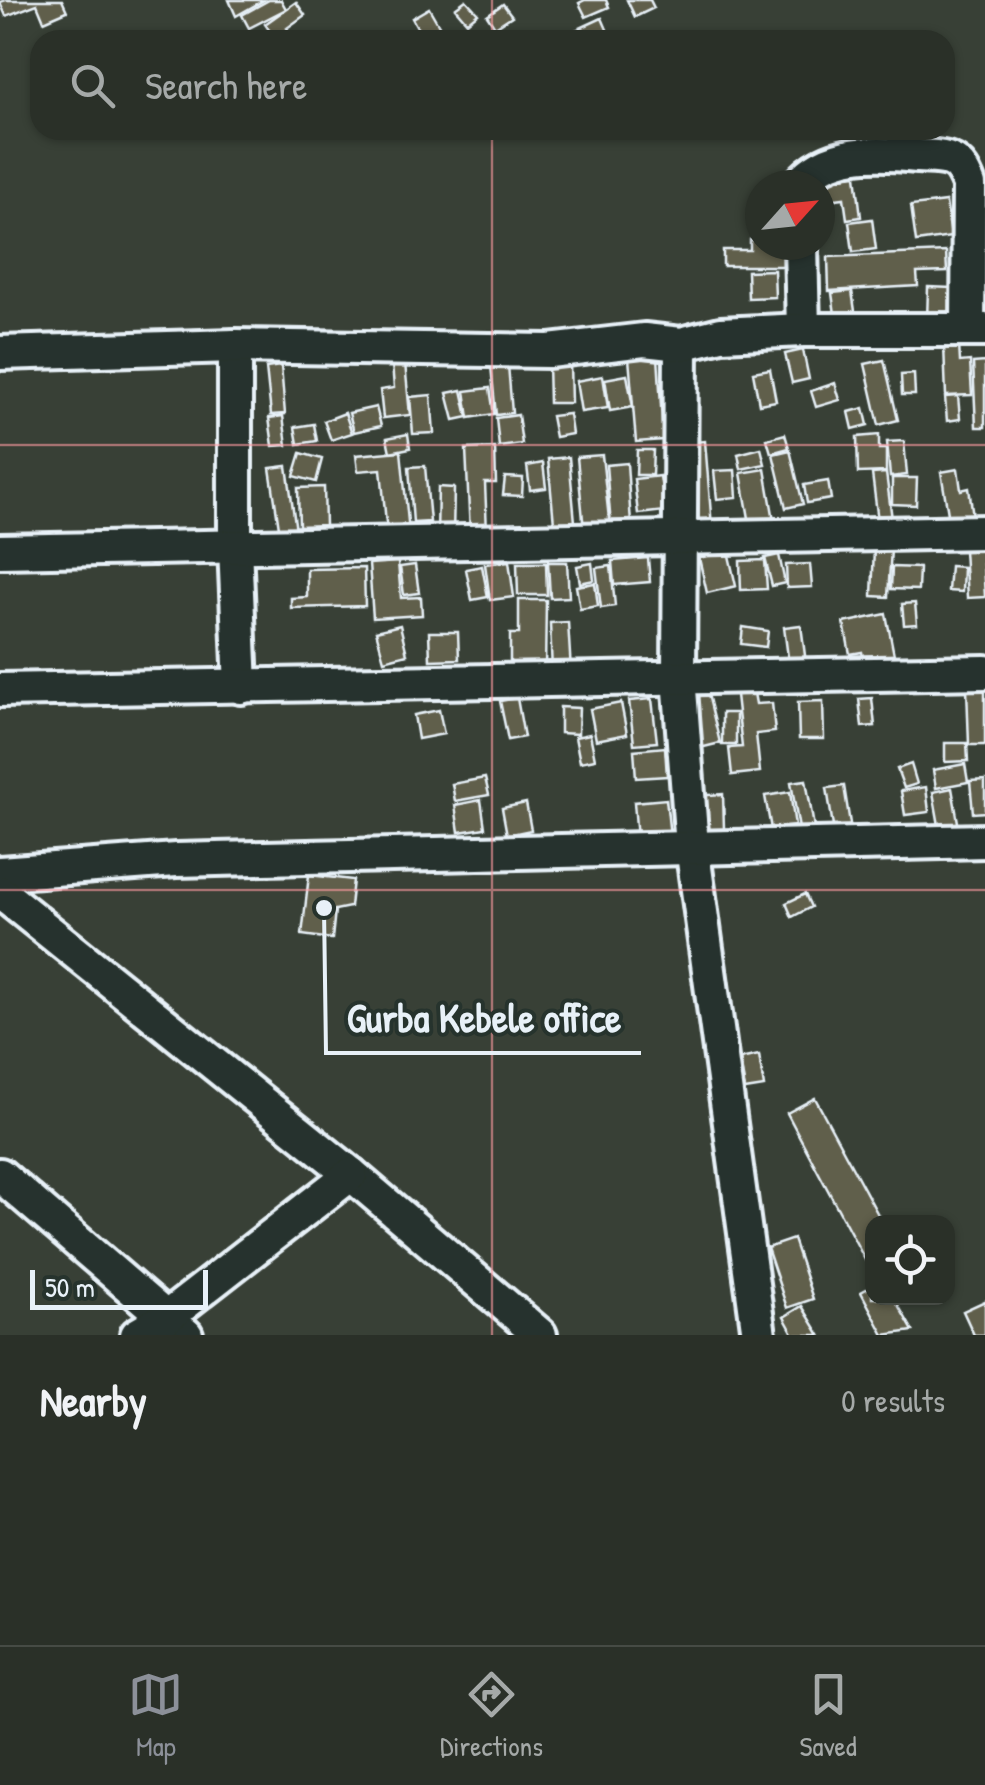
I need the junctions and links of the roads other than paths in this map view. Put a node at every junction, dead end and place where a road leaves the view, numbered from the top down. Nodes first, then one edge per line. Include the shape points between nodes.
1 (813, 170) edge
2 (801, 260) edge
3 (803, 330) junction
4 (976, 330) edge
5 (681, 344) junction
6 (235, 346) junction
7 (0, 353) edge
8 (985, 532) edge
9 (677, 538) junction
10 (235, 546) junction
11 (0, 551) edge
12 (985, 672) edge
13 (679, 677) junction
14 (241, 687) junction
15 (0, 690) edge
16 (985, 841) edge
17 (692, 846) junction
18 (1, 889) edge
19 (350, 1174) junction
20 (0, 1175) edge
21 (176, 1326) edge
22 (137, 1335) edge
23 (540, 1335) edge
24 (759, 1335) edge

1 - 4 street via 831,160 880,153 952,160 962,168 969,185
2 - 3 street
3 - 4 street
3 - 5 street via 721,334
5 - 6 street via 644,340 549,351
5 - 9 street
6 - 7 street
6 - 10 street
8 - 9 street
9 - 10 street
9 - 13 street
10 - 11 street
10 - 14 street
12 - 13 street
13 - 14 street
13 - 17 street
14 - 15 street
16 - 17 street
17 - 18 street via 176,860
17 - 24 street
18 - 19 street
19 - 21 street
19 - 23 street
20 - 21 street
21 - 22 street

